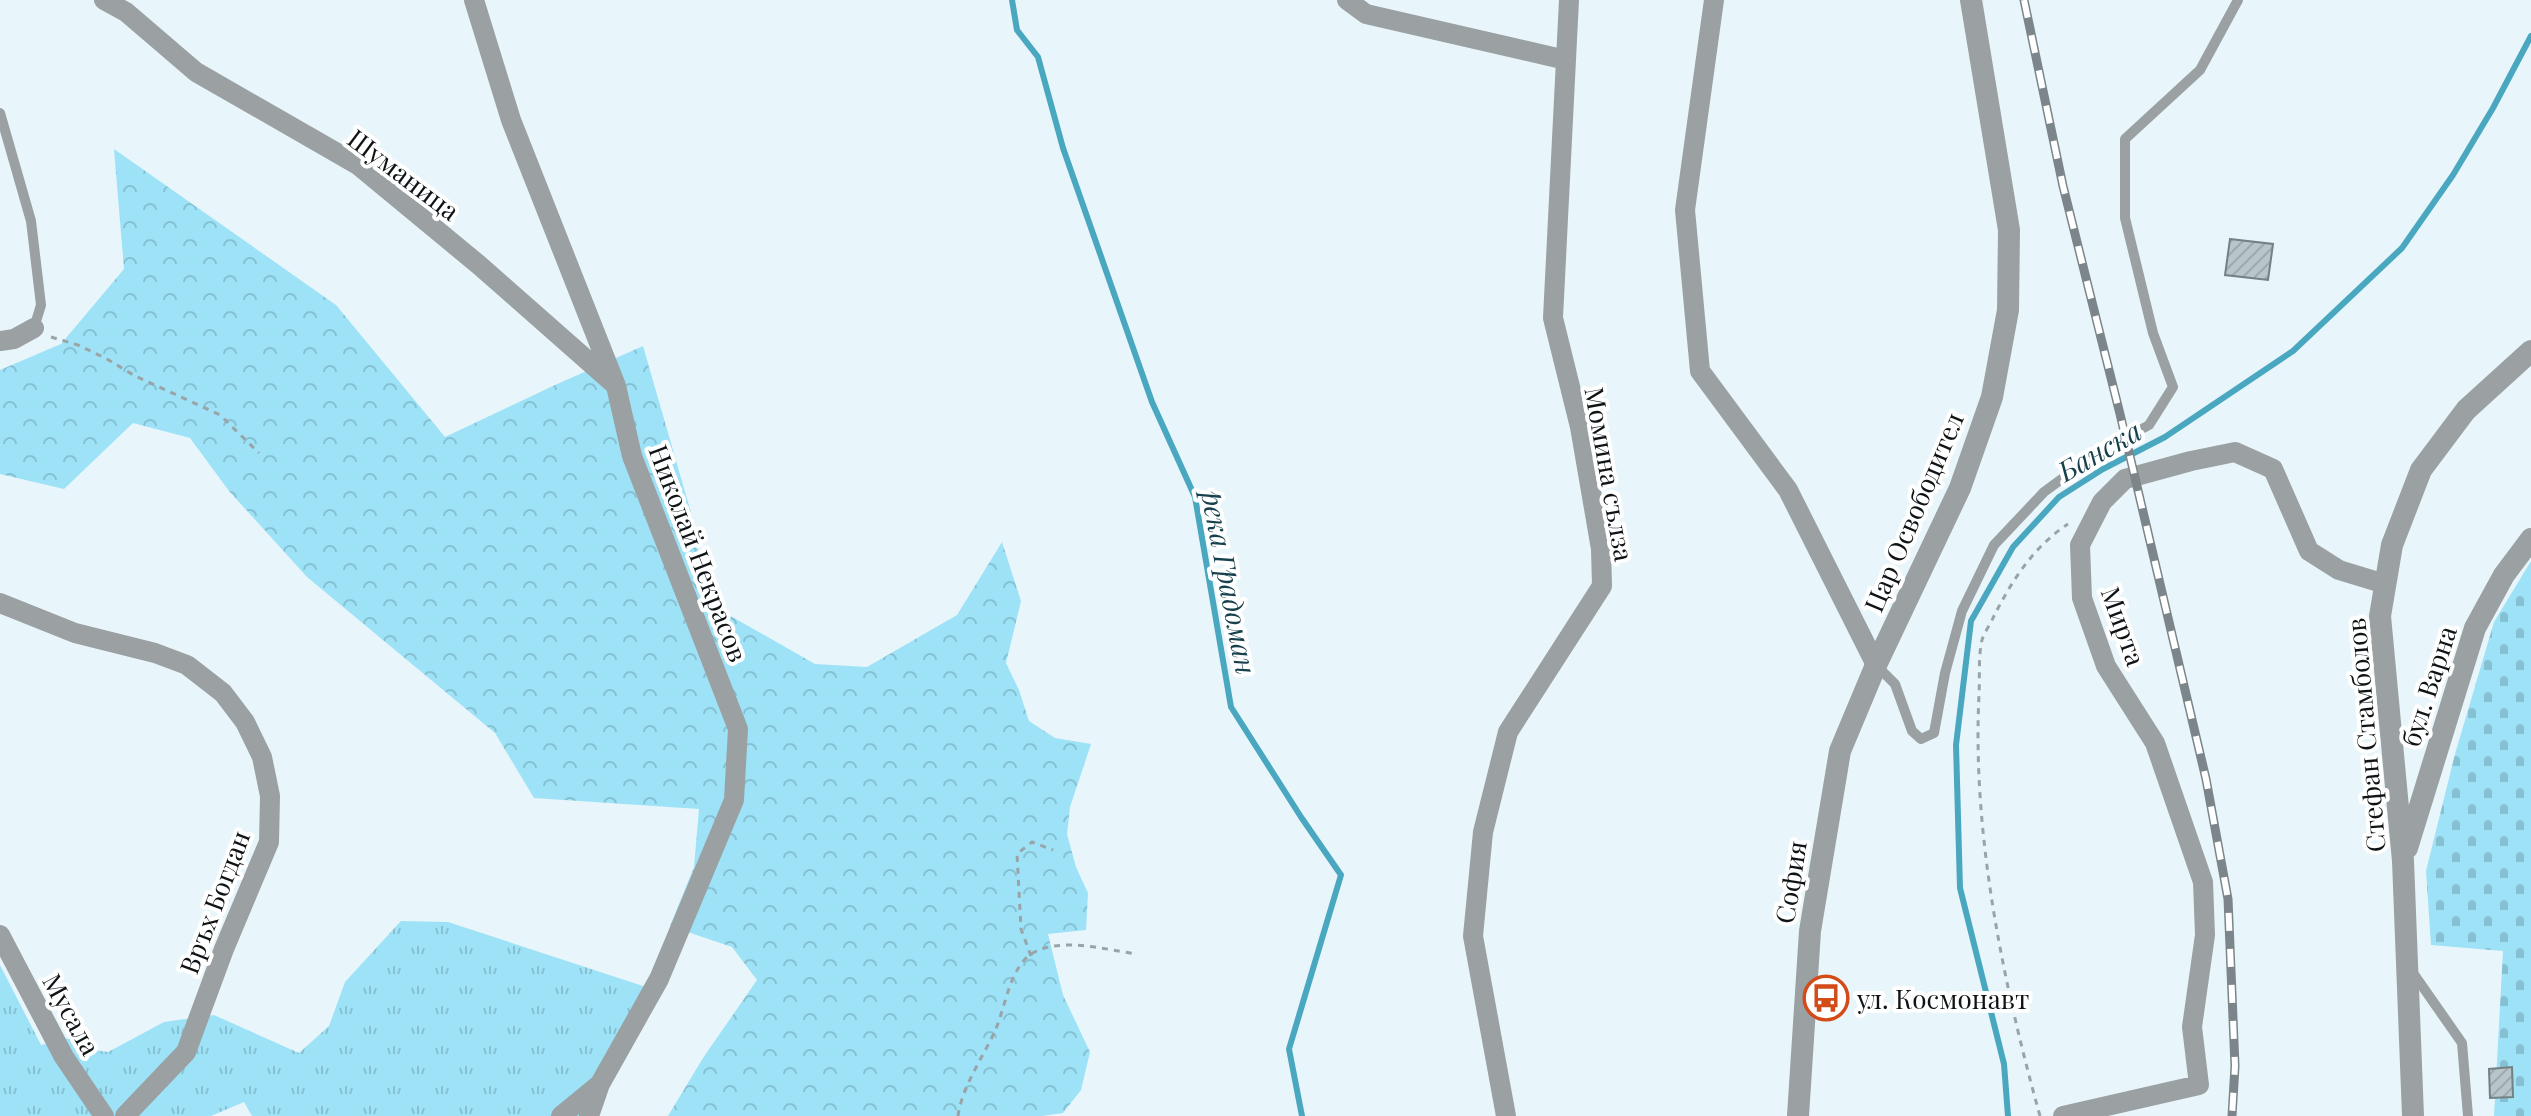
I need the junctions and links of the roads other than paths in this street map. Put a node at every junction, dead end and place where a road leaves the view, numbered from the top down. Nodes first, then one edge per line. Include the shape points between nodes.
1 (104, 0) edge
2 (474, 0) edge
3 (1347, 0) edge
4 (1569, 0) edge
5 (1714, 0) edge
6 (1971, 0) edge
7 (2238, 0) edge
8 (1566, 60) junction
9 (0, 113) edge
10 (29, 331) joint
11 (0, 341) edge
12 (2531, 351) edge
13 (616, 386) junction
14 (2531, 539) edge
15 (2385, 584) junction
16 (0, 603) edge
17 (1876, 665) junction
18 (2403, 861) junction
19 (0, 935) edge
20 (2408, 965) junction
21 (600, 1084) junction
22 (104, 1116) edge
23 (125, 1116) edge
24 (561, 1116) edge
25 (589, 1116) edge
26 (1506, 1116) edge
27 (1798, 1116) edge
28 (2063, 1116) edge
29 (2413, 1116) edge
30 (2468, 1116) edge

1 - 13 street, Шуманица via 126,12 196,72 358,165
2 - 13 street, Николай Некрасов via 511,120
3 - 8 street via 1366,14
4 - 8 street, Момина сълза
5 - 17 street via 1685,210 1700,371 1788,490
6 - 17 street, Цар Освободител via 2009,230 2008,310 1992,397 1960,488
7 - 17 lane via 2200,70 2125,139 2125,218 2153,333 2173,387 2149,425 2044,492 1994,545 1962,611 1934,733 1921,739 1912,731 1895,684
8 - 26 street, Момина сълза via 1553,318 1580,427 1601,549 1602,586 1508,732 1483,832 1473,936
9 - 10 lane via 31,221 41,305
10 - 11 street
12 - 15 street, Стефан Стамболов via 2466,410 2421,470 2392,545
13 - 21 street, Николай Некрасов via 632,456 738,729 734,800 659,979
14 - 18 street, бул. Варна via 2475,628
15 - 18 street, Стефан Стамболов via 2380,616
15 - 28 street, Мирта via 2339,570 2309,551 2273,469 2235,452 2125,479 2102,502 2080,545 2082,598 2106,666 2155,743 2203,882 2205,935 2192,1027 2199,1085
16 - 23 street, Връх Богдан via 75,633 187,665 223,693 262,757 270,796 269,842 186,1052
17 - 27 street, София via 1840,751 1810,931
18 - 20 street, Стефан Стамболов
19 - 22 street, Мусала via 64,1057
20 - 29 street, Стефан Стамболов
20 - 30 lane via 2462,1043
21 - 24 street
21 - 25 street, Николай Некрасов

